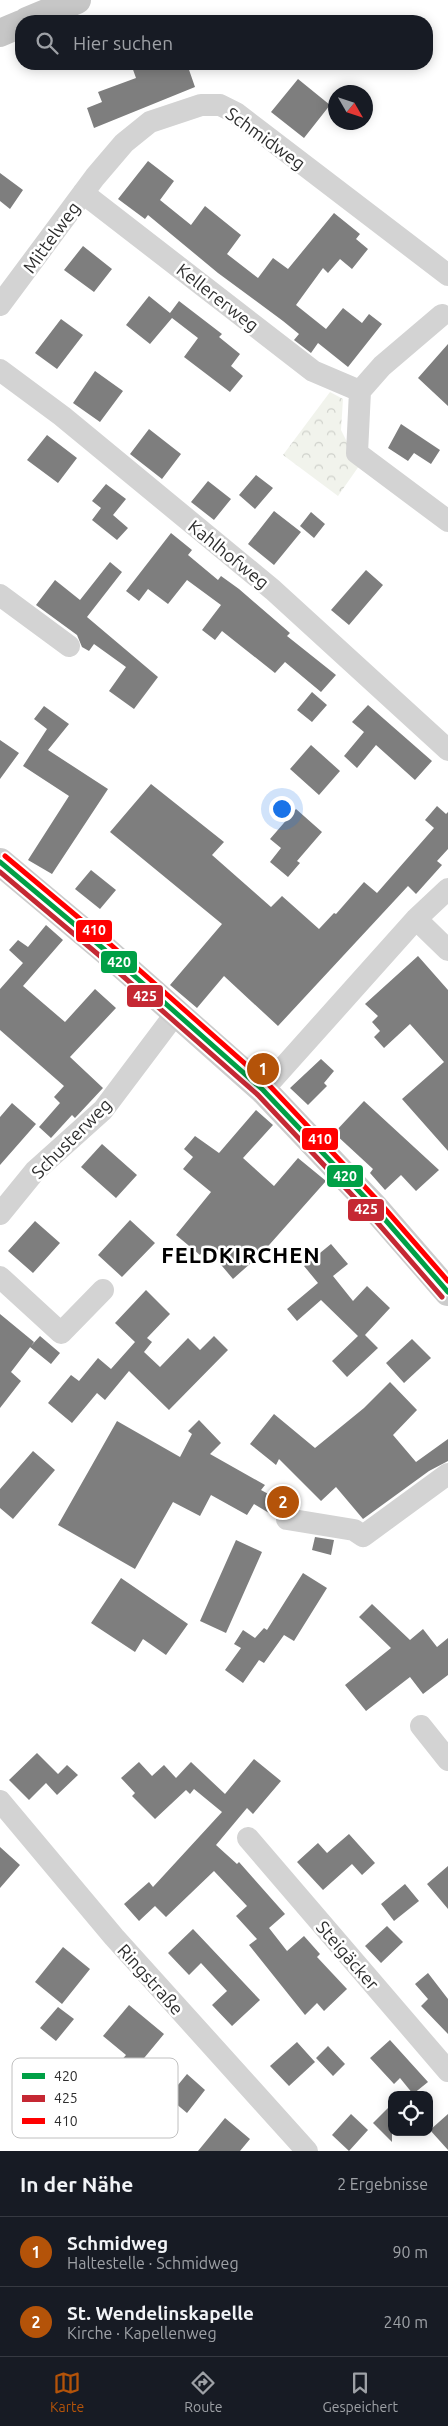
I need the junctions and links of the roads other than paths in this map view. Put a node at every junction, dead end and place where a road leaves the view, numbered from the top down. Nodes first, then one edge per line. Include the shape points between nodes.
1 (77, 0) edge
2 (41, 15) edge
3 (15, 27) edge
4 (0, 33) edge
5 (83, 192) junction
6 (448, 275) edge
7 (0, 305) edge
8 (446, 313) edge
9 (0, 370) edge
10 (360, 391) junction
11 (448, 521) edge
12 (0, 595) edge
13 (69, 646) dead end
14 (448, 750) edge
15 (0, 862) edge
16 (448, 889) edge
17 (416, 919) junction
18 (448, 950) edge
19 (176, 1013) junction
20 (262, 1090) junction
21 (2, 1208) edge
22 (0, 1277) edge
23 (103, 1290) dead end
24 (448, 1292) edge
25 (448, 1474) edge
26 (287, 1520) dead end
27 (421, 1726) dead end
28 (448, 1760) edge
29 (0, 1801) edge
30 (248, 1838) dead end
31 (448, 2071) edge
32 (307, 2151) edge

1 - 2 main road
3 - 4 main road
5 - 6 street, Schmidweg via 124,143 150,122 201,105 220,105 236,113
5 - 7 street, Mittelweg
5 - 10 street, Kellererweg via 313,370
8 - 10 street via 382,366
9 - 14 street, Kahlhofweg via 62,416 273,590
10 - 11 street via 357,453
12 - 13 street
15 - 19 main road
16 - 17 street
17 - 18 street
17 - 20 street
19 - 20 main road
19 - 21 street, Schusterweg via 103,1110 35,1171
20 - 24 main road via 375,1208
22 - 23 street via 61,1334
25 - 26 street via 363,1536 354,1530
27 - 28 street
29 - 32 street, Ringstraße via 114,1937
30 - 31 street, Steigäcker

